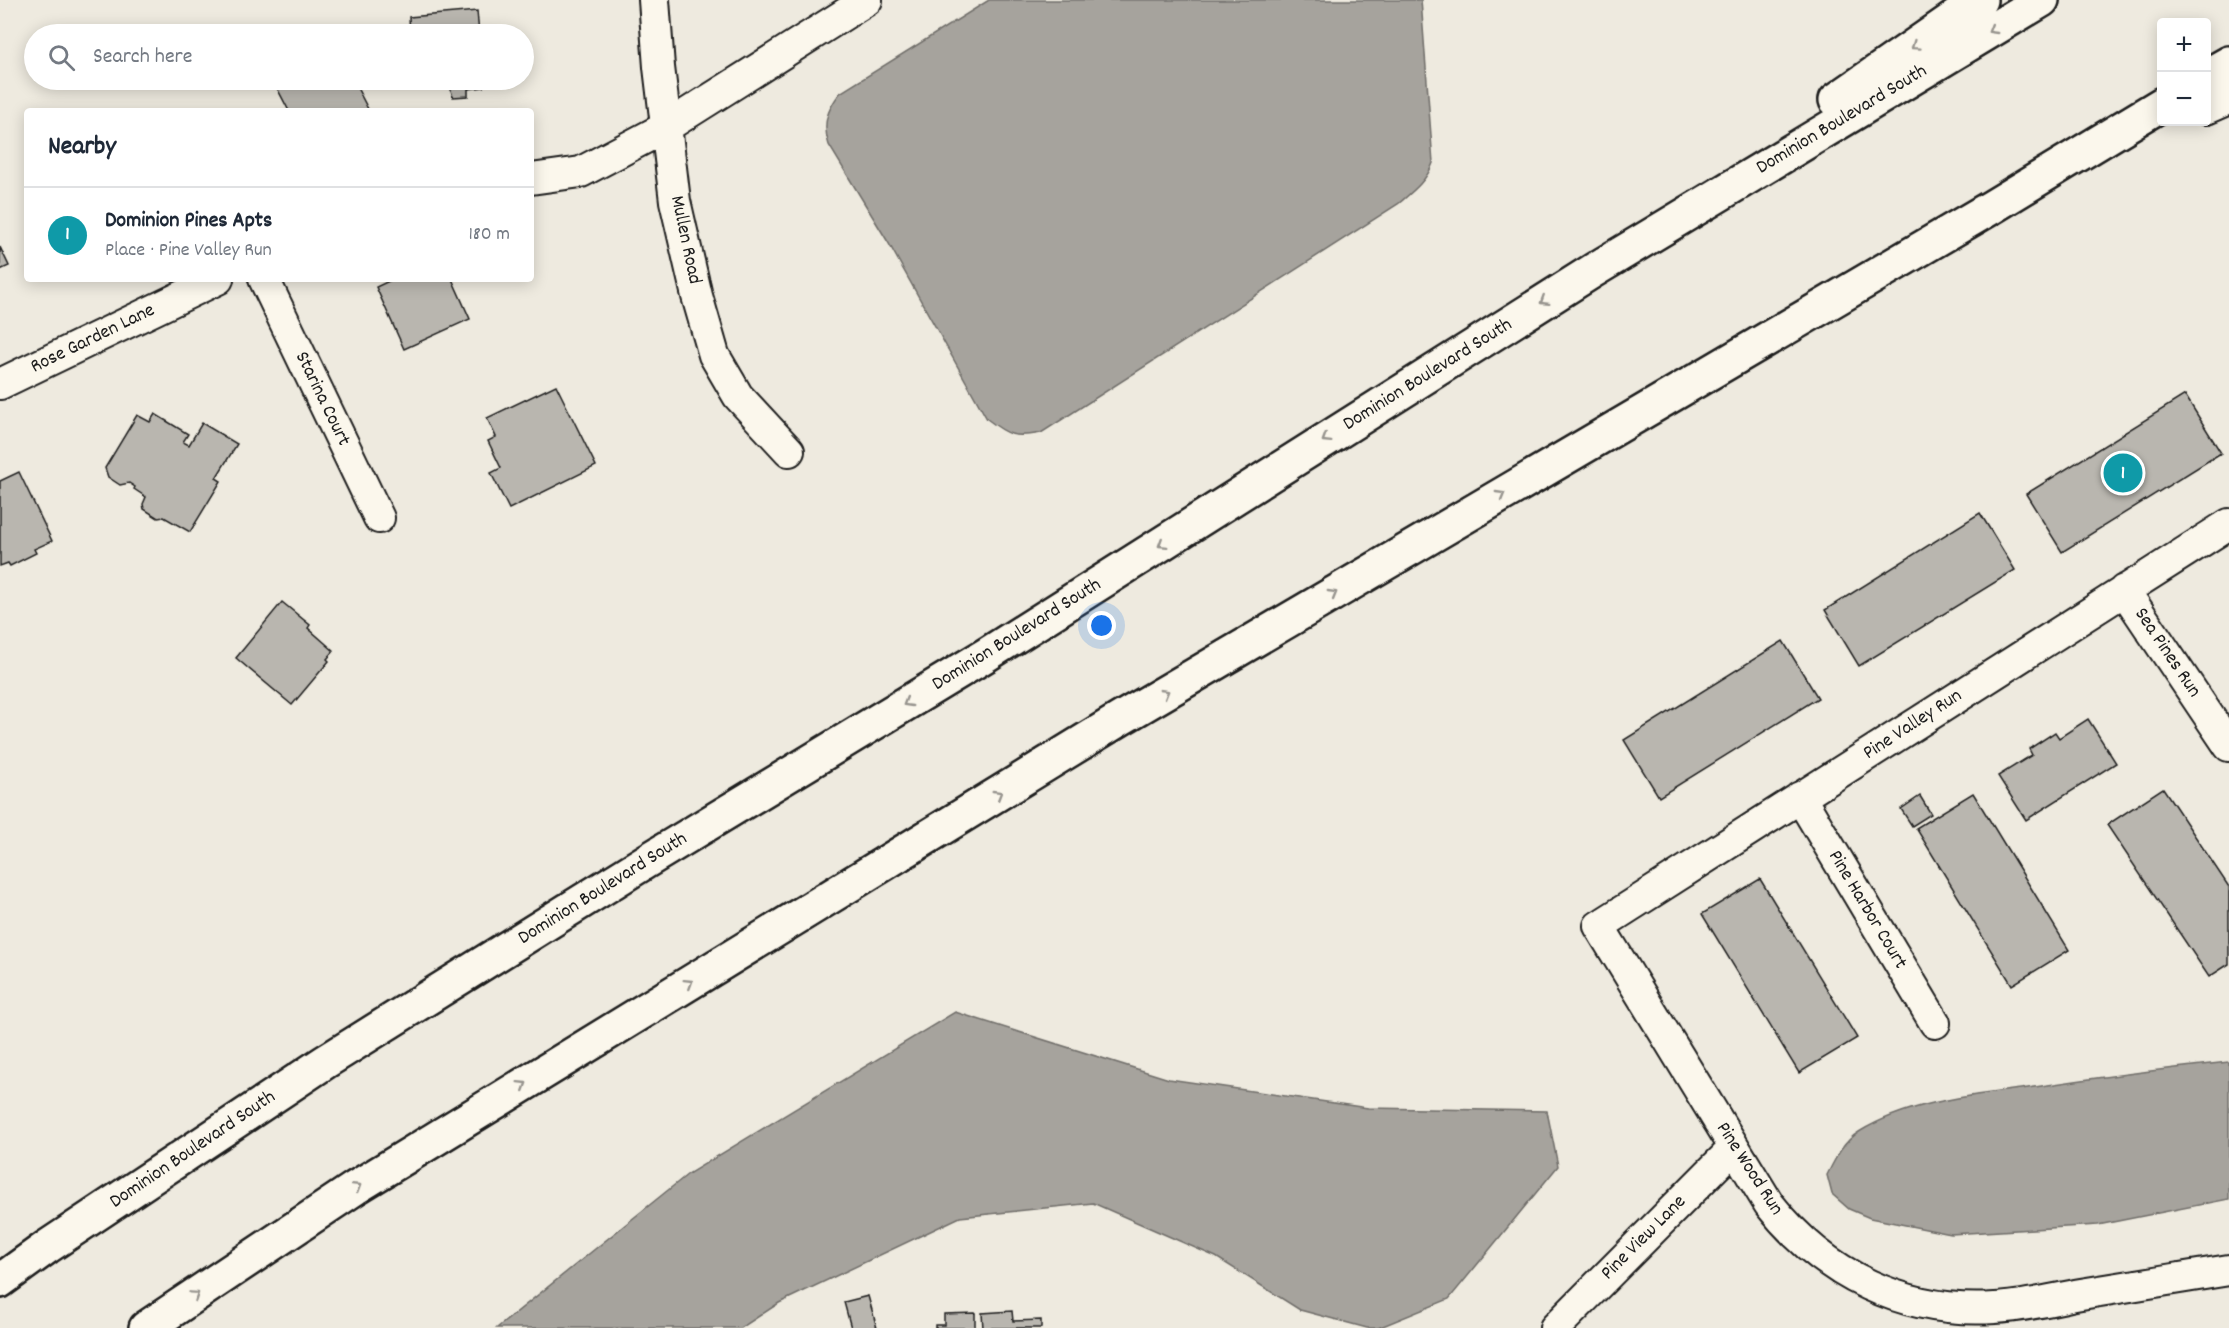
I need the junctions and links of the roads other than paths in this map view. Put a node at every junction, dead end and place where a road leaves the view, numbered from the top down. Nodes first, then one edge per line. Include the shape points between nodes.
1 (654, 0) edge
2 (867, 0) edge
3 (1980, 0) edge
4 (2042, 0) edge
5 (2229, 63) edge
6 (2211, 73) edge
7 (2229, 97) edge
8 (2211, 105) edge
9 (2157, 107) edge
10 (2167, 126) edge
11 (666, 127) junction
12 (534, 178) edge
13 (1992, 207) junction
14 (1594, 270) junction
15 (212, 282) edge
16 (265, 282) edge
17 (0, 384) edge
18 (789, 451) dead end
19 (379, 518) dead end
20 (2229, 524) edge
21 (2124, 590) junction
22 (2229, 746) edge
23 (1800, 797) junction
24 (1599, 927) joint
25 (1935, 1023) dead end
26 (1734, 1148) junction
27 (2229, 1270) edge
28 (0, 1281) edge
29 (146, 1328) edge
30 (1555, 1328) edge

1 - 11 street, Mullen Road
2 - 11 street
3 -> 14 highway
4 -> 14 highway, Dominion Boulevard South
5 - 6 highway
7 - 8 highway
9 - 13 highway
10 - 13 highway
11 - 12 street via 581,172
11 - 18 street, Mullen Road via 675,201 714,355 738,396
29 -> 13 highway via 365,1182 1120,719
14 -> 28 highway, Dominion Boulevard South via 986,655 335,1056
15 - 17 street, Rose Garden Lane
16 - 19 street, Starina Court
20 - 21 street, Pine Valley Run
21 - 22 street, Sea Pines Run
21 - 23 street, Pine Valley Run
23 - 24 street, Pine Valley Run
23 - 25 street, Pine Harbor Court
24 - 26 street, Pine Wood Run
26 - 27 street, Pine Wood Run via 1785,1224 1860,1282 1893,1296 1938,1307 1995,1308
26 - 30 street, Pine View Lane

